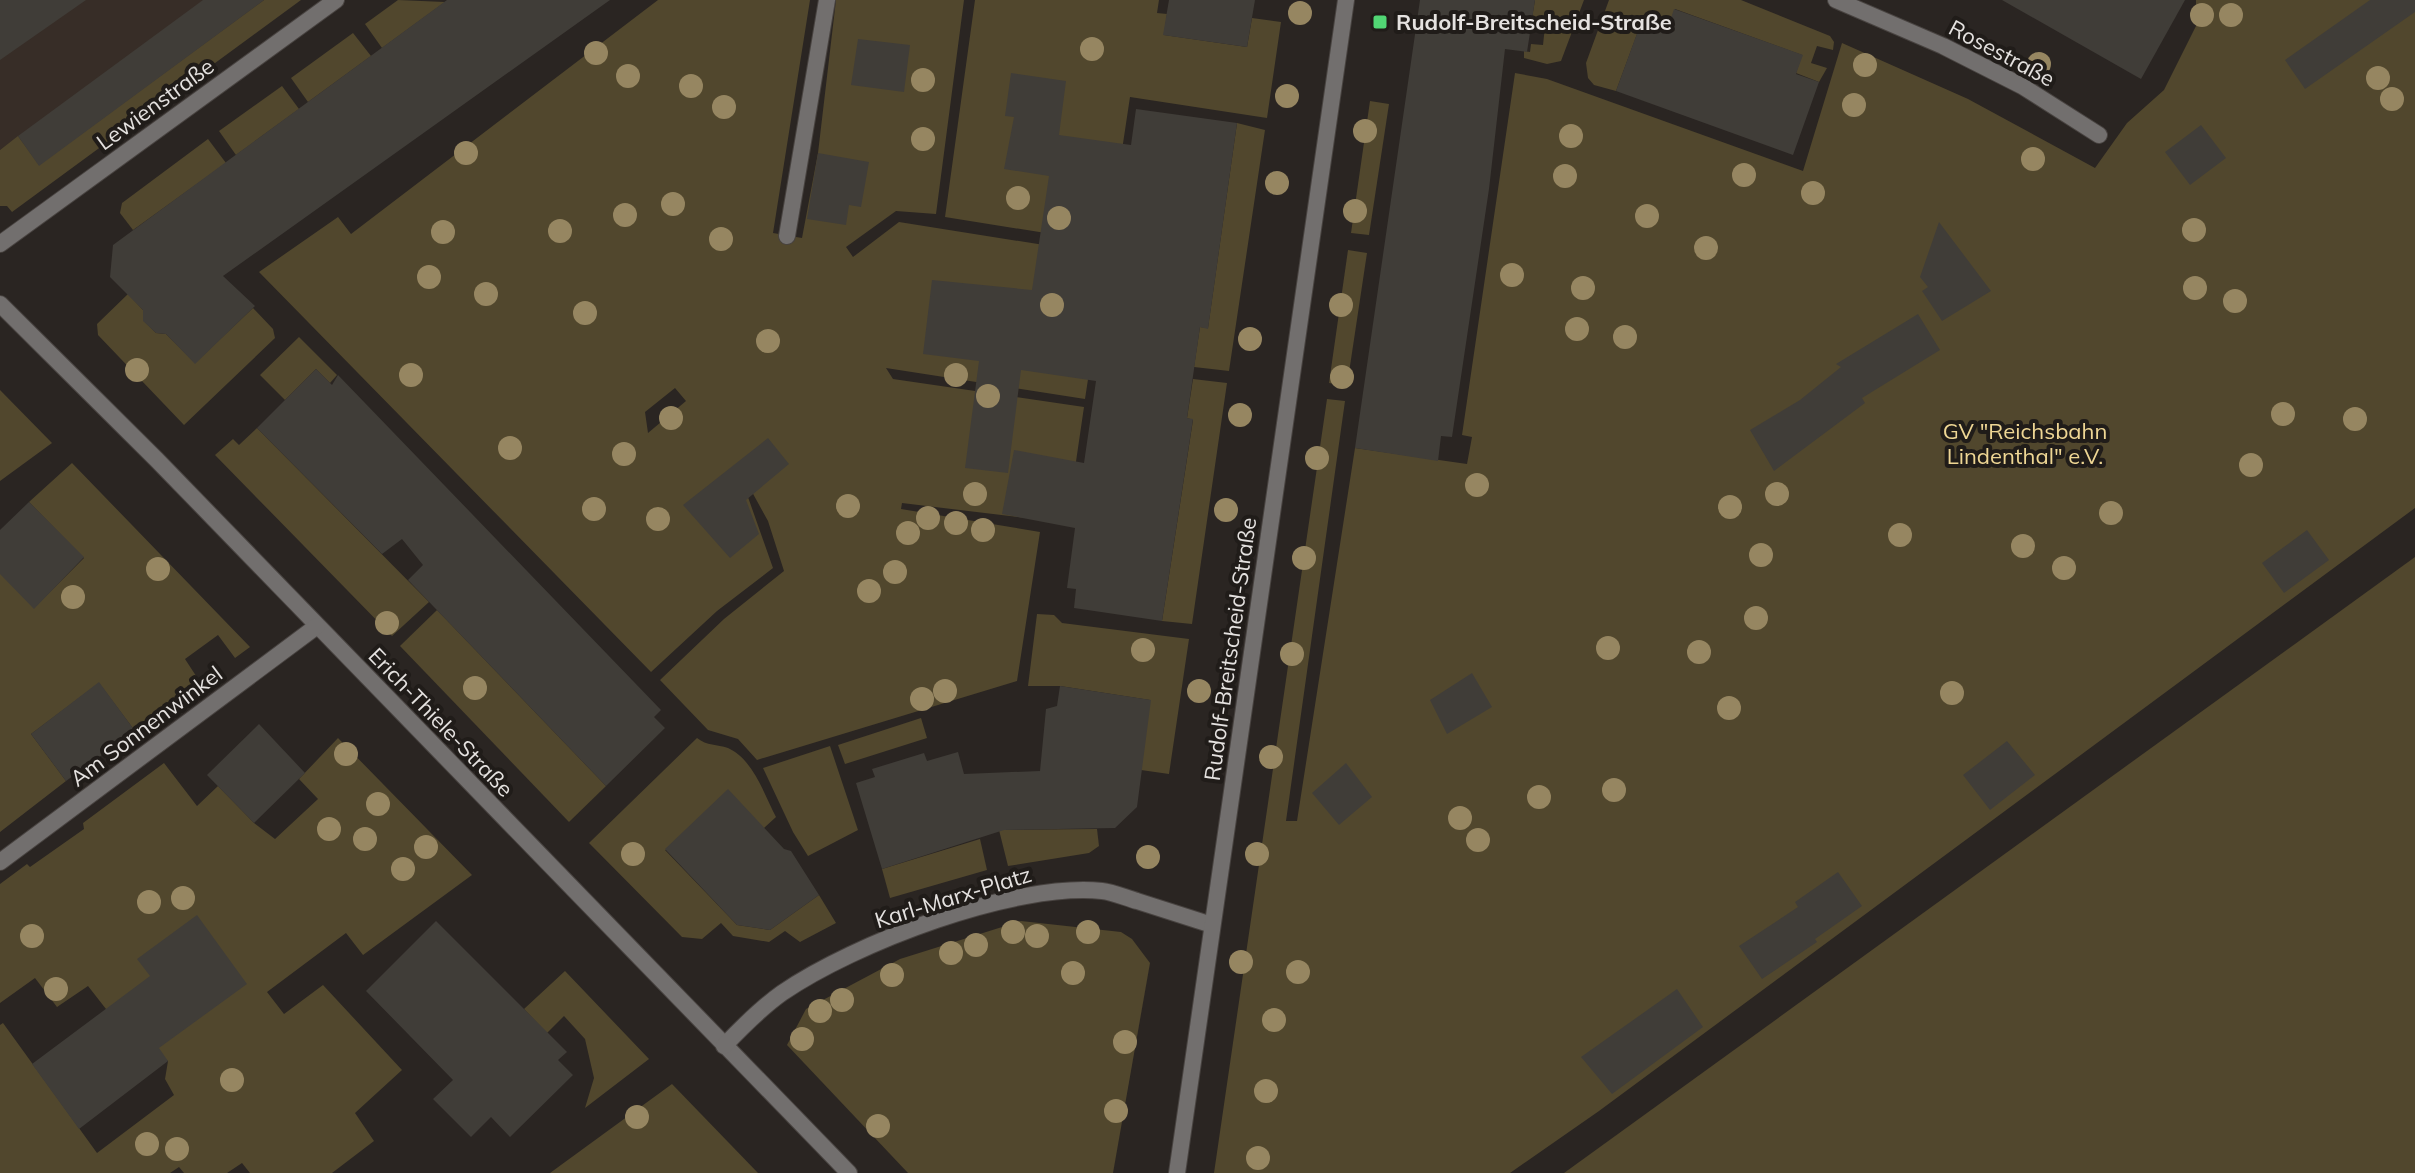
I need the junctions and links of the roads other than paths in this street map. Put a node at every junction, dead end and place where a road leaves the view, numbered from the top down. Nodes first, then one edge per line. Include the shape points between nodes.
1 (336, 0) edge
2 (827, 0) edge
3 (1346, 0) edge
4 (1836, 0) edge
5 (2099, 135) dead end
6 (787, 236) dead end
7 (0, 244) edge
8 (0, 304) edge
9 (317, 626) junction
10 (0, 862) edge
11 (1212, 925) junction
12 (724, 1046) junction
13 (849, 1173) edge
14 (1177, 1173) edge

1 - 7 street, Lewienstraße
2 - 6 street
3 - 11 street, Rudolf-Breitscheid-Straße
4 - 5 street, Rosestraße via 2009,79
8 - 9 street, Erich-Thiele-Straße
9 - 10 street, Am Sonnenwinkel
9 - 12 street, Erich-Thiele-Straße
11 - 12 street, Karl-Marx-Platz via 1104,891 1053,891 1005,900 932,922 838,961 782,993
11 - 14 street
12 - 13 street, Erich-Thiele-Straße

